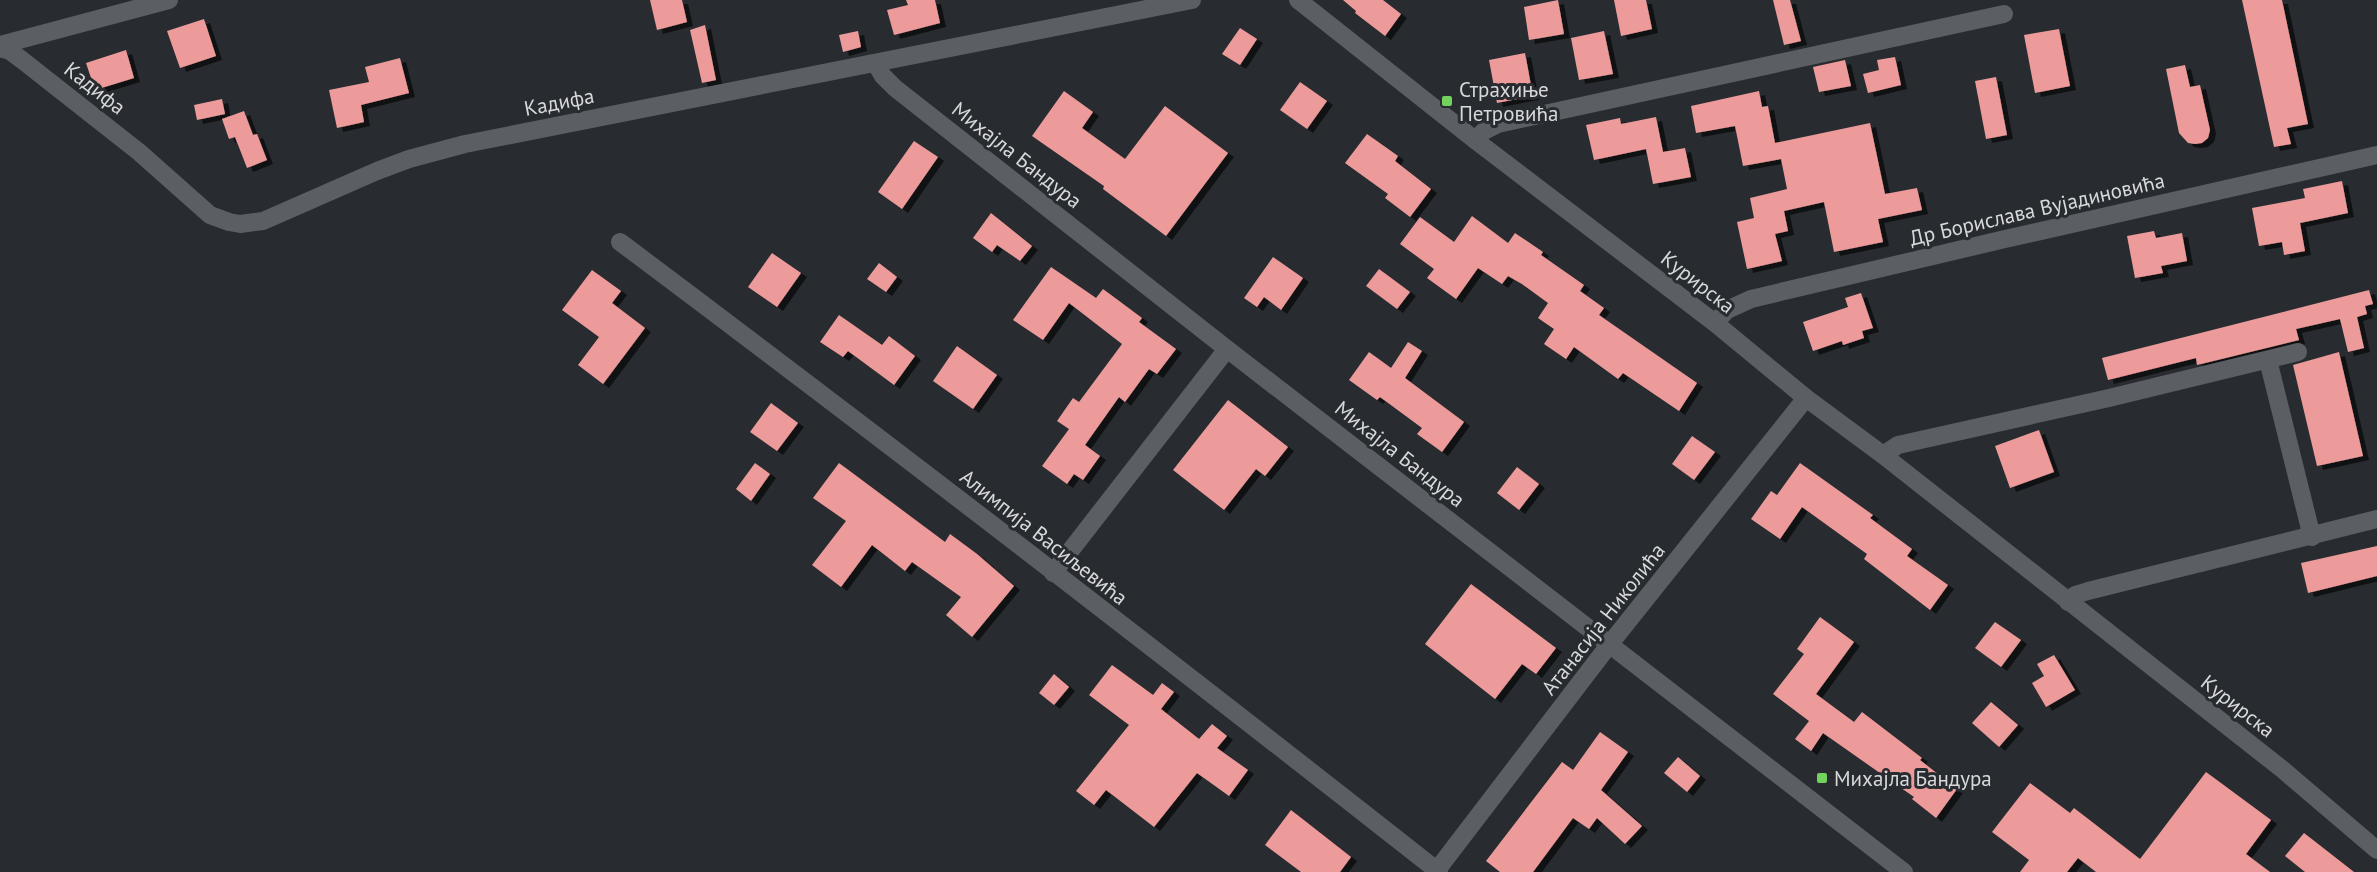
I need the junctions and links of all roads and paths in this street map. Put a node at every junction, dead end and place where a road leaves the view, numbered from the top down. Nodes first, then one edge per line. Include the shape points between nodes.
1 (169, 0) edge
2 (1191, 0) edge
3 (1298, 0) edge
4 (2004, 14) dead end
5 (0, 46) edge
6 (876, 64) junction
7 (1475, 140) junction
8 (2377, 155) edge
9 (620, 242) dead end
10 (1715, 323) junction
11 (1227, 349) junction
12 (2298, 352) dead end
13 (2268, 360) junction
14 (1806, 398) junction
15 (1883, 454) junction
16 (2377, 519) edge
17 (2312, 537) junction
18 (1053, 573) junction
19 (2068, 602) junction
20 (1609, 645) junction
21 (2377, 850) edge
22 (1438, 871) edge
23 (1904, 872) edge

1 - 5 street
2 - 6 street, Кадифа
3 - 7 street, Курирска
4 - 7 street via 1498,124
5 - 6 street, Кадифа via 140,152 210,215 240,224 263,220 377,171 437,151
6 - 11 street, Михајла Бандура via 895,88
7 - 10 street, Курирска
8 - 10 street, Др Борислава Вујадиновића via 1751,299 1727,310
9 - 18 street, Алимпија Васиљевића
10 - 14 street, Курирска
11 - 18 street
11 - 20 street, Михајла Бандура
12 - 13 street
13 - 15 street via 1898,445
13 - 17 street
14 - 15 street, Курирска
14 - 20 street, Атанасија Николића
15 - 19 street, Курирска
16 - 17 street
17 - 19 street via 2088,591
18 - 22 street, Алимпија Васиљевића
19 - 21 street, Курирска via 2282,769
20 - 22 street, Атанасија Николића
20 - 23 street, Михајла Бандура

